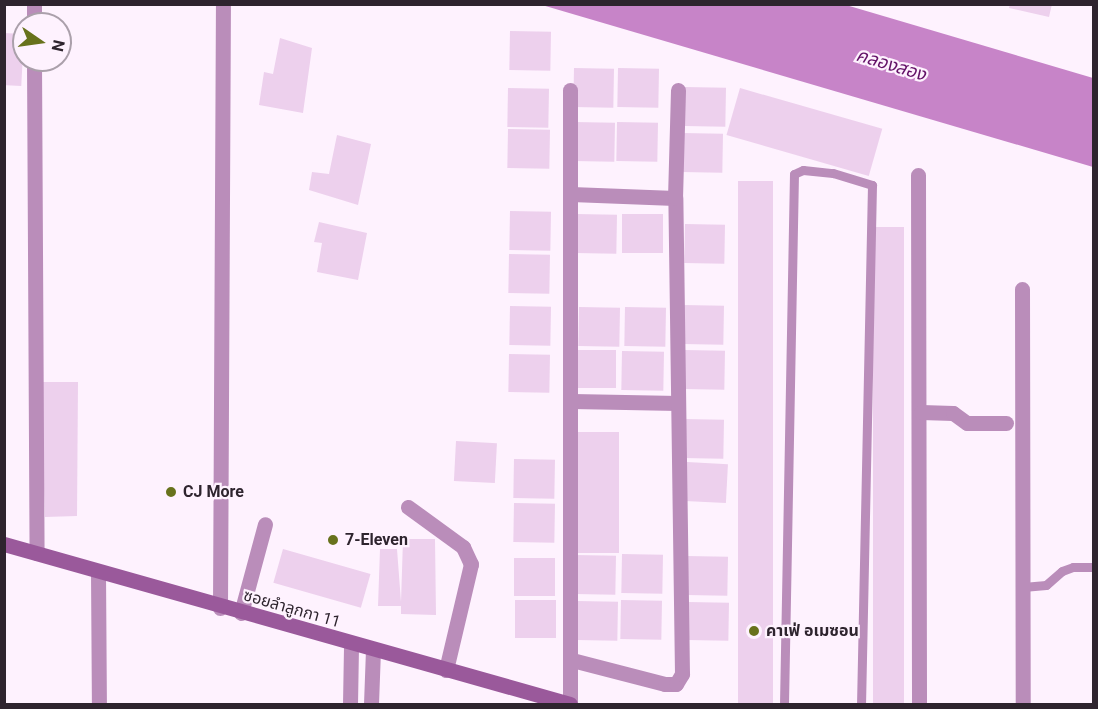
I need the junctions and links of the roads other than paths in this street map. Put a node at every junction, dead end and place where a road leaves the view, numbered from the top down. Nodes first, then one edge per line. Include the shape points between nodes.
1 (223, 4) edge
2 (34, 72) edge
3 (570, 90) dead end
4 (678, 90) dead end
5 (918, 175) dead end
6 (571, 194) junction
7 (675, 198) junction
8 (1022, 289) dead end
9 (572, 401) junction
10 (678, 403) junction
11 (921, 412) junction
12 (1006, 423) dead end
13 (408, 507) dead end
14 (266, 524) dead end
15 (4, 544) edge
16 (37, 554) junction
17 (1094, 567) edge
18 (98, 572) junction
19 (1023, 587) junction
20 (220, 608) junction
21 (241, 613) junction
22 (351, 644) junction
23 (374, 651) junction
24 (572, 660) junction
25 (446, 670) junction
26 (570, 704) edge
27 (99, 705) edge
28 (350, 705) edge
29 (371, 705) edge
30 (784, 705) edge
31 (861, 705) edge
32 (918, 705) edge
33 (1023, 705) edge

1 - 20 street
2 - 16 street
3 - 6 street
4 - 7 street
5 - 11 street
6 - 7 street
6 - 9 street
7 - 10 street
8 - 19 street
9 - 10 street
9 - 24 street
10 - 24 street via 680,680 665,684
11 - 12 street via 953,413 967,423
11 - 32 street
13 - 25 street via 463,547 471,564
14 - 21 street
15 - 16 street, ซอยลำลูกกา 11
16 - 18 street, ซอยลำลูกกา 11
17 - 19 lane via 1073,567 1046,585
18 - 20 street, ซอยลำลูกกา 11
18 - 27 street
19 - 33 street
20 - 21 street, ซอยลำลูกกา 11
21 - 22 street, ซอยลำลูกกา 11
22 - 23 street, ซอยลำลูกกา 11
22 - 28 street
23 - 25 street, ซอยลำลูกกา 11
23 - 29 street
24 - 26 street
25 - 26 street, ซอยลำลูกกา 11
30 - 31 lane via 794,174 798,170 832,173 872,185

